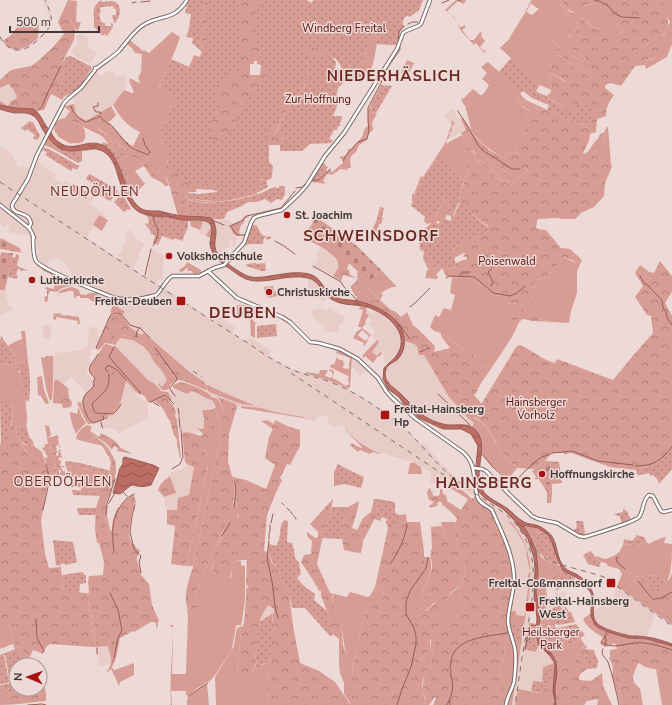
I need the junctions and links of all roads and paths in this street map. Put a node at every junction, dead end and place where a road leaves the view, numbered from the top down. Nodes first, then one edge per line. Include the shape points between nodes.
1 (187, 0) edge
2 (430, 0) edge
3 (0, 206) edge
4 (28, 228) junction
5 (212, 268) junction
6 (208, 271) junction
7 (212, 274) junction
8 (476, 469) junction
9 (672, 510) edge
10 (506, 705) edge

1 - 4 main road via 173,15 152,21 139,29 115,55 96,69 64,104 28,179 11,206 13,210 26,215 30,220
2 - 5 main road via 421,24 403,33 397,49 354,117 304,188 282,210 254,218 244,243 224,265
3 - 4 main road
4 - 6 main road via 33,236 40,265 115,298 128,300 156,295 172,276 198,276
5 - 6 main road
5 - 7 main road
6 - 7 main road
7 - 8 main road via 237,298 288,320 310,342 337,348 357,358 378,378 392,398 467,455
8 - 9 main road via 486,471 531,516 557,522 580,536 636,520 649,495 653,496 661,511
8 - 10 main road via 474,478 478,498 492,510 507,545 513,570 514,584 508,621 515,655 513,684

